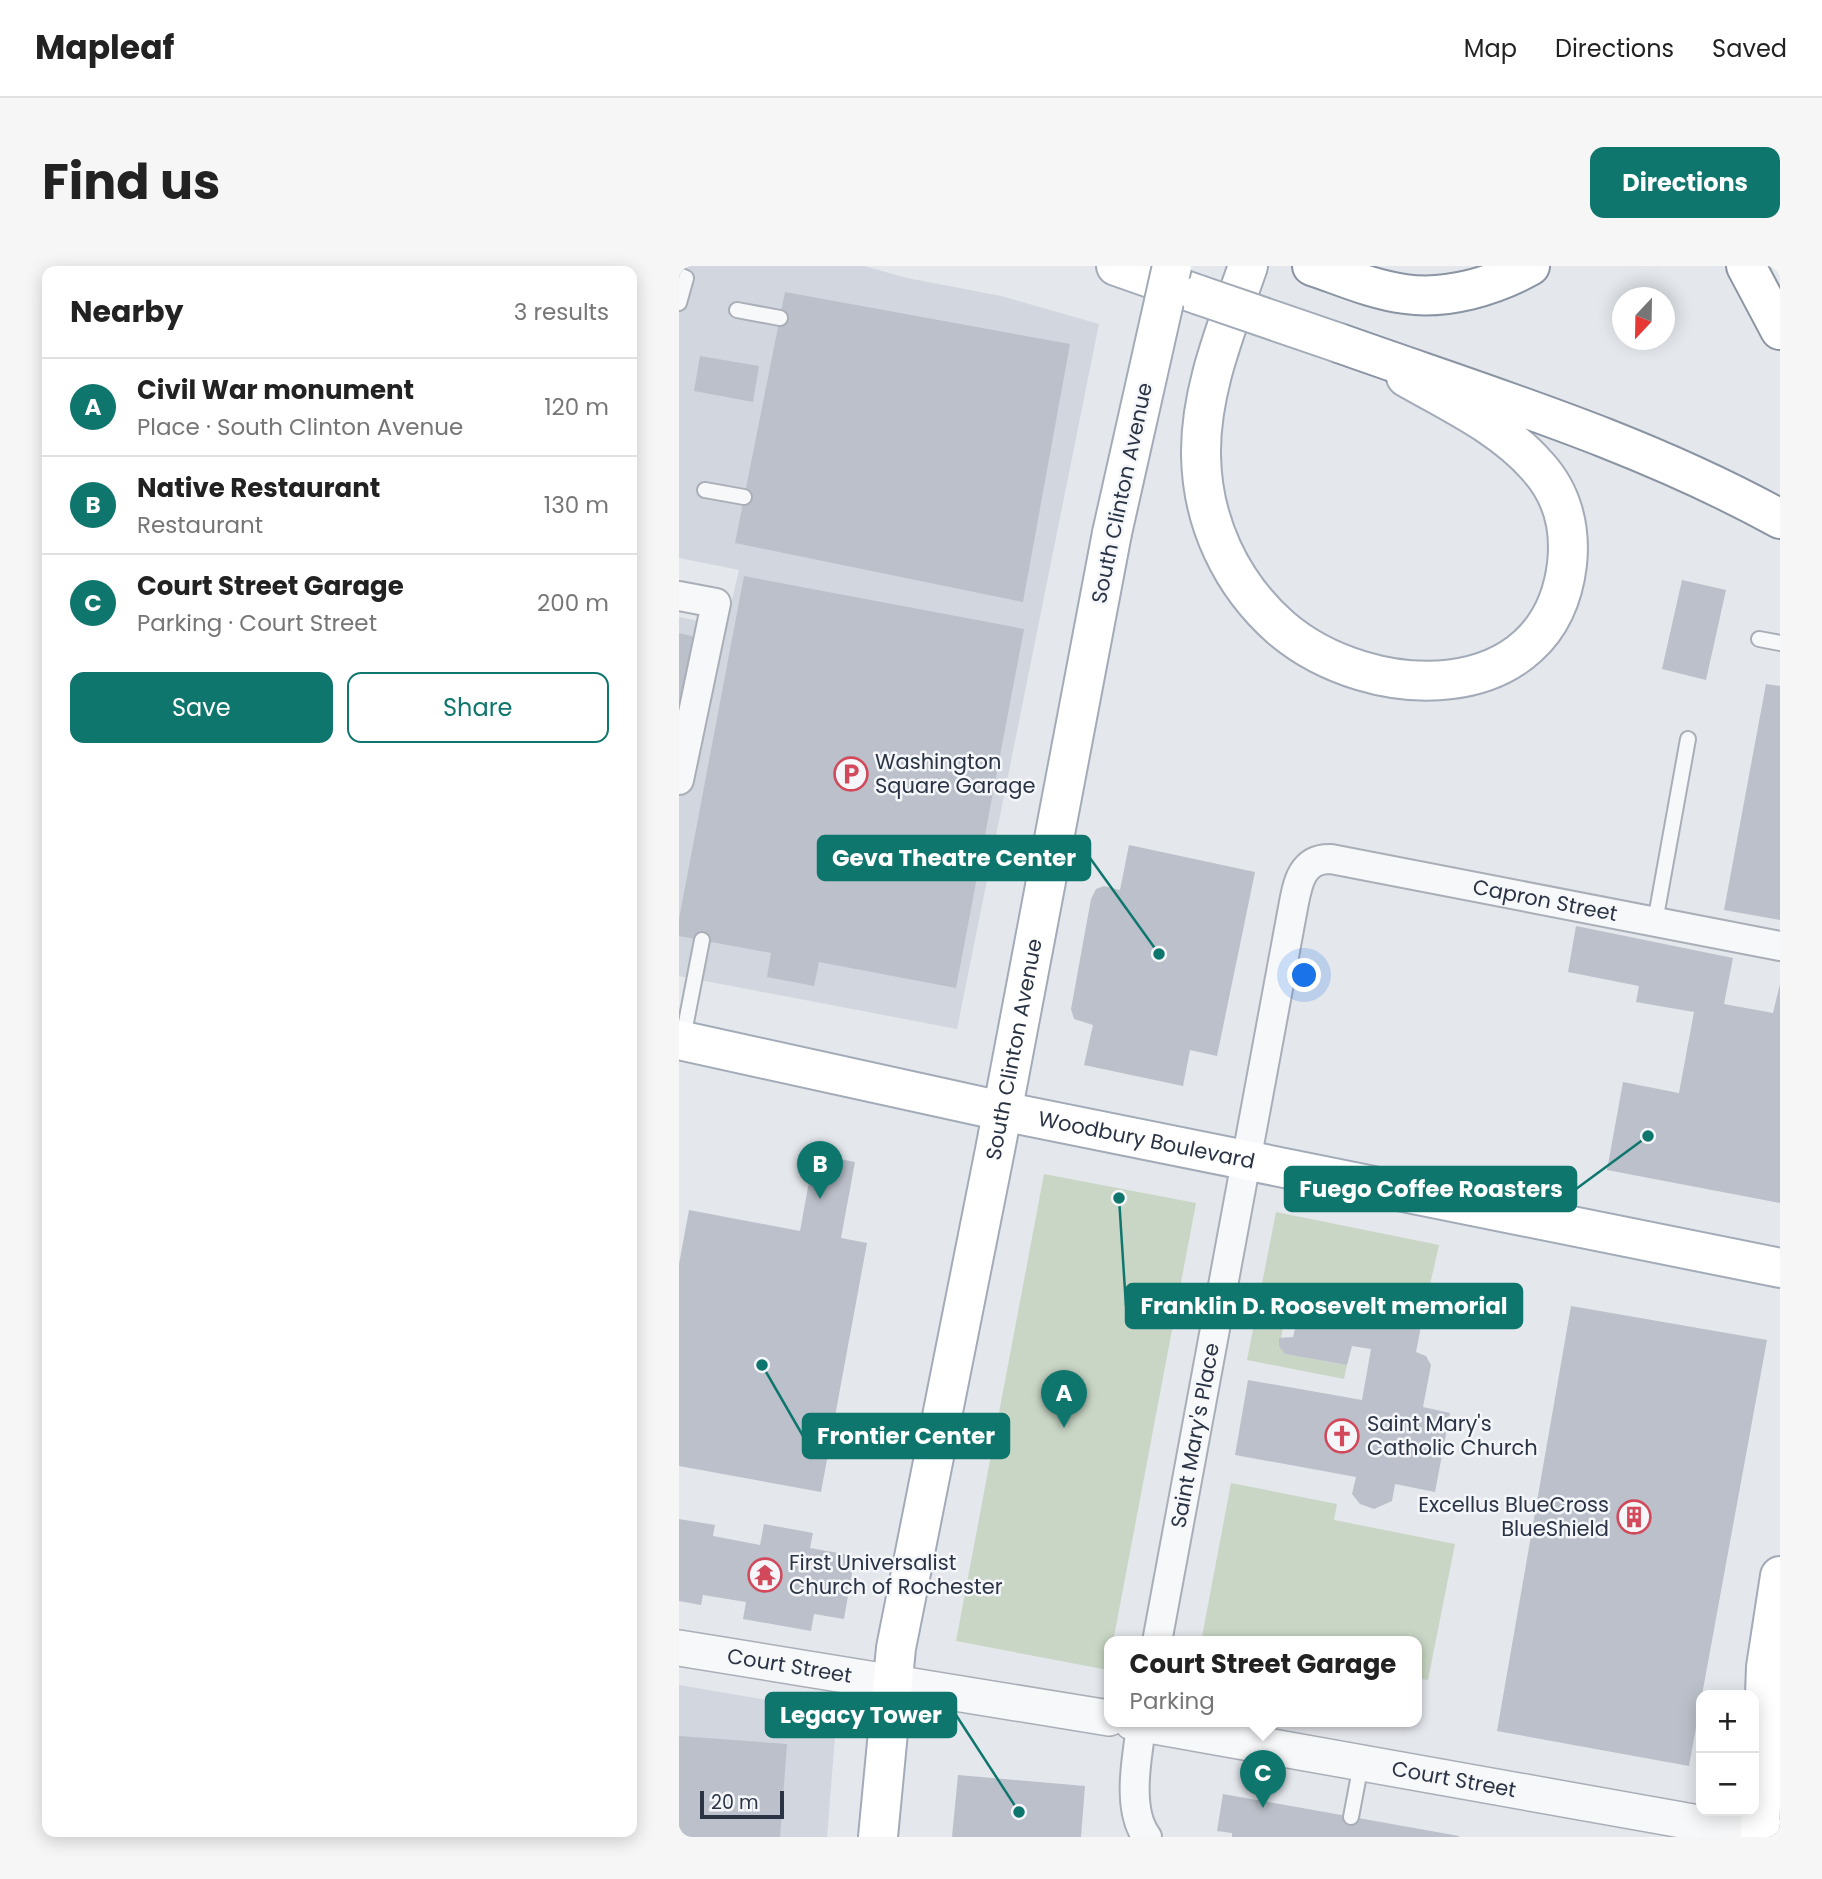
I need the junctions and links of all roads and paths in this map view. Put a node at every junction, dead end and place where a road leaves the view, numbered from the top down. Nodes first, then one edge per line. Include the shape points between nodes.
1 (1116, 266) edge
2 (1172, 266) edge
3 (1248, 266) edge
4 (1312, 266) edge
5 (1531, 266) edge
6 (1746, 266) edge
7 (682, 276) edge
8 (679, 303) edge
9 (737, 310) dead end
10 (780, 318) dead end
11 (1780, 330) edge
12 (1339, 343) junction
13 (705, 489) dead end
14 (744, 497) dead end
15 (1780, 519) edge
16 (679, 596) edge
17 (1759, 639) dead end
18 (1780, 643) edge
19 (1688, 739) dead end
20 (679, 780) edge
21 (1312, 862) joint
22 (1655, 922) junction
23 (702, 940) dead end
24 (1780, 946) edge
25 (681, 1040) edge
26 (1002, 1111) junction
27 (1246, 1161) junction
28 (1780, 1268) edge
29 (1780, 1576) edge
30 (1158, 1636) edge
31 (679, 1648) edge
32 (891, 1683) junction
33 (1780, 1717) edge
34 (1104, 1718) edge
35 (1131, 1727) edge
36 (1159, 1727) edge
37 (1361, 1763) junction
38 (1135, 1798) junction
39 (1351, 1816) dead end
40 (1765, 1836) edge
41 (878, 1837) edge
42 (1126, 1837) edge
43 (1147, 1837) edge

1 - 12 main road, bridge
2 - 26 main road, South Clinton Avenue, bridge via 1112,533
3 - 12 main road via 1211,379 1201,442 1207,505 1231,567 1259,606 1282,628 1337,661 1378,675 1419,681 1449,681 1491,670 1536,637 1557,604 1568,557 1566,523 1553,487 1537,465 1495,430
4 - 5 main road via 1407,294 1435,295 1478,287
6 - 11 main road
7 - 8 lane
9 - 10 lane
12 - 15 main road via 1616,442 1702,478
13 - 14 lane
16 - 20 street via 716,603
17 - 18 lane
19 - 22 lane
21 - 22 street, Capron Street via 1331,859
21 - 27 street, Saint Mary's Place via 1297,889
22 - 24 street, Capron Street
23 - 25 lane
25 - 26 main road, Woodbury Boulevard
26 - 27 main road, Woodbury Boulevard
26 - 32 main road, South Clinton Avenue
27 - 28 main road, Woodbury Boulevard
27 - 30 street, Saint Mary's Place
29 - 40 main road via 1765,1678
31 - 32 street, Court Street
32 - 34 street, Court Street
32 - 41 main road, South Clinton Avenue
33 - 40 main road
35 - 38 street
36 - 37 street, Court Street
37 - 39 lane
37 - 40 street, Court Street
38 - 42 street
38 - 43 street via 1136,1816

